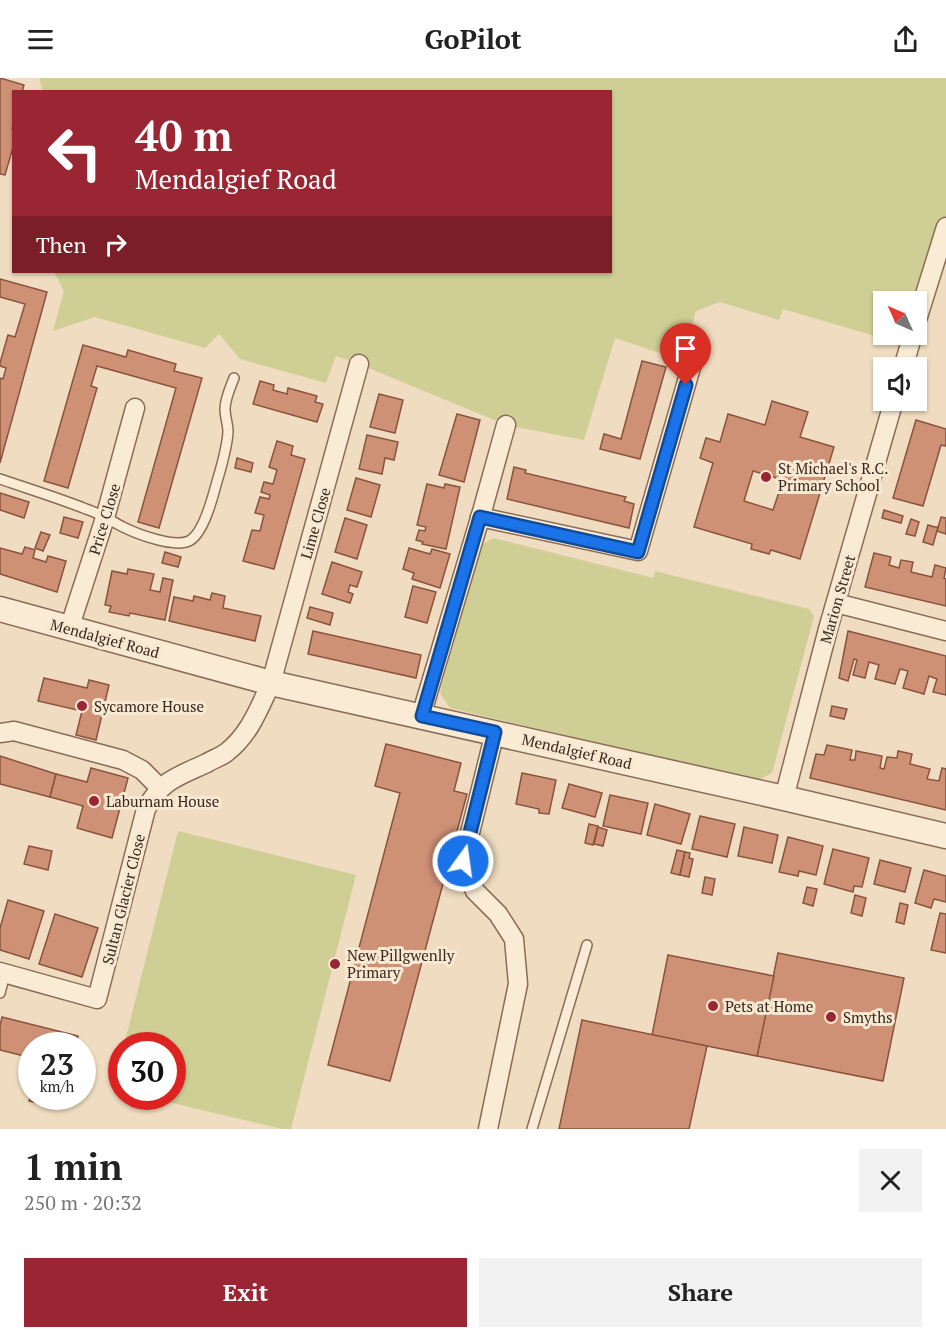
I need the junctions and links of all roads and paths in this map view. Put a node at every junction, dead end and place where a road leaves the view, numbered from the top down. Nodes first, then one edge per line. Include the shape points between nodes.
1 (946, 227) edge
2 (926, 291) edge
3 (359, 364) dead end
4 (692, 364) dead end
5 (234, 378) dead end
6 (135, 408) dead end
7 (891, 411) edge
8 (506, 424) dead end
9 (0, 479) edge
10 (480, 517) junction
11 (105, 518) junction
12 (836, 603) junction
13 (0, 609) edge
14 (69, 628) junction
15 (946, 631) edge
16 (271, 683) junction
17 (422, 716) junction
18 (495, 732) junction
19 (0, 733) edge
20 (160, 788) junction
21 (784, 798) junction
22 (946, 836) edge
23 (587, 945) dead end
24 (3, 973) edge
25 (0, 993) edge
26 (488, 1129) edge
27 (532, 1129) edge

1 - 2 street
3 - 16 street, Lime Close
4 - 10 street via 638,552
5 - 11 lane via 225,409 228,429 221,464 195,537 181,544 166,542
6 - 11 street, Price Close
7 - 12 street, Marion Street
8 - 10 street
9 - 11 lane
10 - 17 street
11 - 14 street, Price Close
12 - 15 street
12 - 21 street, Marion Street
13 - 14 street, Mendalgief Road
14 - 16 street, Mendalgief Road
16 - 17 street, Mendalgief Road
16 - 20 street, Sultan Glacier Close via 254,721 233,747
17 - 18 street, Mendalgief Road
18 - 21 street, Mendalgief Road
18 - 26 street via 463,861 475,891 498,914 514,939 518,984
19 - 20 street via 14,731 123,760 142,770
20 - 24 street, Sultan Glacier Close via 146,809 98,999
21 - 22 street, Mendalgief Road
23 - 27 lane
24 - 25 lane

